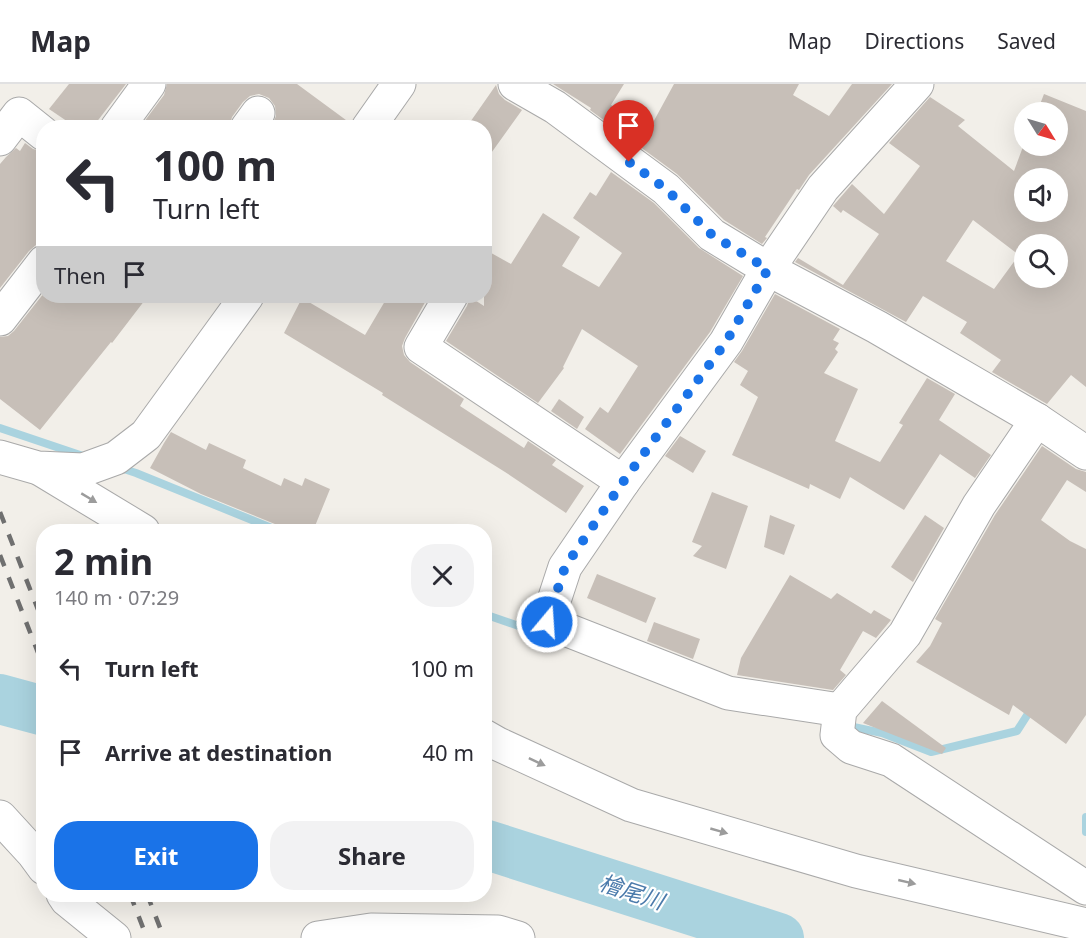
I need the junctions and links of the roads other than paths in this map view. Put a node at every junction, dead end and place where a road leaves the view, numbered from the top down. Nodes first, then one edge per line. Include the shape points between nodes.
1 (149, 84) edge
2 (399, 84) edge
3 (515, 84) edge
4 (917, 84) edge
5 (561, 96) edge
6 (123, 120) edge
7 (374, 120) edge
8 (36, 128) edge
9 (0, 139) edge
10 (768, 269) junction
11 (36, 272) edge
12 (242, 303) edge
13 (447, 303) edge
14 (0, 319) edge
15 (1037, 420) junction
16 (1086, 453) edge
17 (0, 457) edge
18 (38, 468) junction
19 (623, 482) junction
20 (131, 524) edge
21 (840, 710) junction
22 (492, 741) edge
23 (0, 817) edge
24 (0, 848) edge
25 (36, 858) edge
26 (36, 859) edge
27 (1086, 888) edge
28 (69, 902) edge
29 (1086, 925) edge
30 (114, 938) edge
31 (318, 938) edge
32 (518, 938) edge

1 - 6 street
2 - 7 street
3 - 5 street
4 - 10 street via 823,188
5 - 10 street via 712,235
8 - 9 street via 19,114
10 - 15 street
10 - 19 street via 726,342
11 - 14 street
12 - 18 street via 146,435 116,458 83,470
13 - 19 street via 421,347
15 - 16 street
15 - 21 street via 979,505 905,634
17 - 18 street
18 -> 20 street
19 - 21 street via 565,567 547,622 728,693
21 - 27 street via 837,735 851,747 891,760
22 -> 29 street via 631,805 856,871
23 - 25 street
24 - 26 street
28 - 30 street
31 - 32 street via 371,930 498,932

